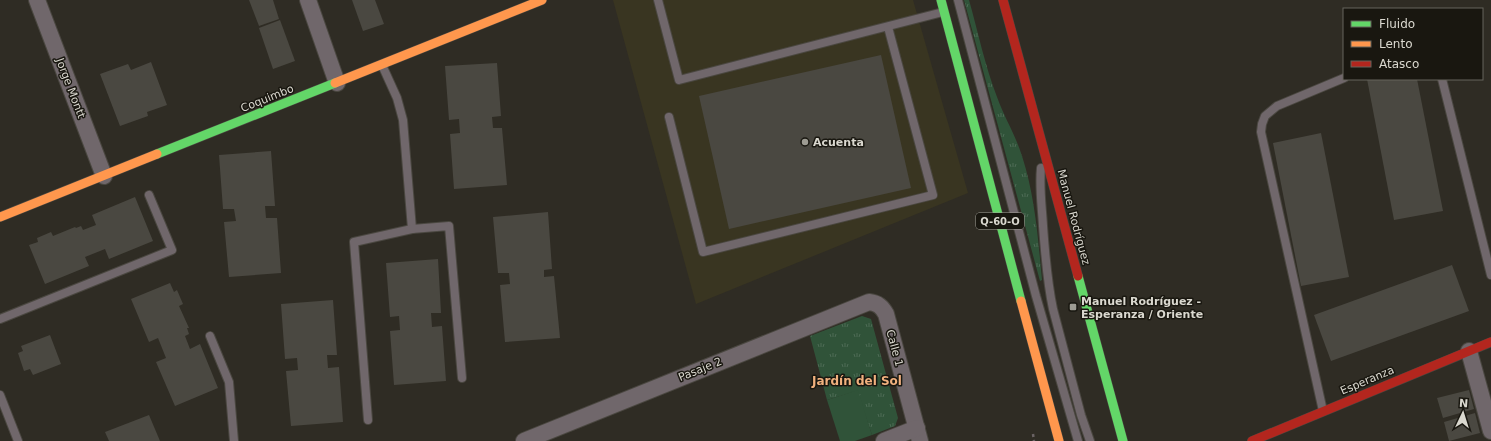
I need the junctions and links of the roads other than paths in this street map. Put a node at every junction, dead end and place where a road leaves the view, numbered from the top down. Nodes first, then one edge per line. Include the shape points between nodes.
1 (37, 0) edge
2 (308, 0) edge
3 (542, 0) edge
4 (658, 0) edge
5 (941, 0) edge
6 (958, 0) edge
7 (1003, 0) edge
8 (944, 11) junction
9 (888, 26) junction
10 (382, 65) junction
11 (1343, 78) edge
12 (1442, 80) edge
13 (337, 83) junction
14 (669, 117) dead end
15 (1042, 148) junction
16 (104, 176) junction
17 (149, 195) dead end
18 (0, 217) edge
19 (412, 229) junction
20 (1491, 275) edge
21 (877, 304) joint
22 (0, 319) edge
23 (210, 336) dead end
24 (1491, 342) edge
25 (1469, 351) junction
26 (462, 378) dead end
27 (0, 395) edge
28 (1323, 412) junction
29 (368, 420) dead end
30 (1491, 431) edge
31 (918, 435) edge
32 (18, 441) edge
33 (234, 441) edge
34 (524, 441) edge
35 (884, 441) edge
36 (1059, 441) edge
37 (1078, 441) edge
38 (1090, 441) edge
39 (1123, 441) edge
40 (1252, 441) edge

1 - 16 street, Jorge Montt
2 - 13 street
3 - 10 main road, Coquimbo
4 - 9 lane via 679,80
5 - 8 main road, Q-60-O
6 - 37 lane via 1036,296
7 - 15 main road, Manuel Rodríguez
8 - 9 lane
8 - 36 main road, Q-60-O
9 - 14 lane via 933,194 703,252
10 - 13 main road, Coquimbo
10 - 19 lane via 397,98 403,120
11 - 28 lane via 1270,110 1265,116 1261,132
12 - 20 lane
13 - 16 main road, Coquimbo
15 - 38 lane via 1040,189 1049,291
15 - 39 main road, Manuel Rodríguez
16 - 18 main road, Coquimbo
17 - 22 lane via 172,250
19 - 26 lane via 449,226
19 - 29 lane via 354,242
21 - 31 street, Calle 1 via 886,314
21 - 34 street, Pasaje 2 via 865,302
23 - 33 lane via 229,382
24 - 25 main road, Esperanza
25 - 28 main road, Esperanza
25 - 30 street
27 - 32 lane
28 - 40 main road, Esperanza
31 - 35 street

